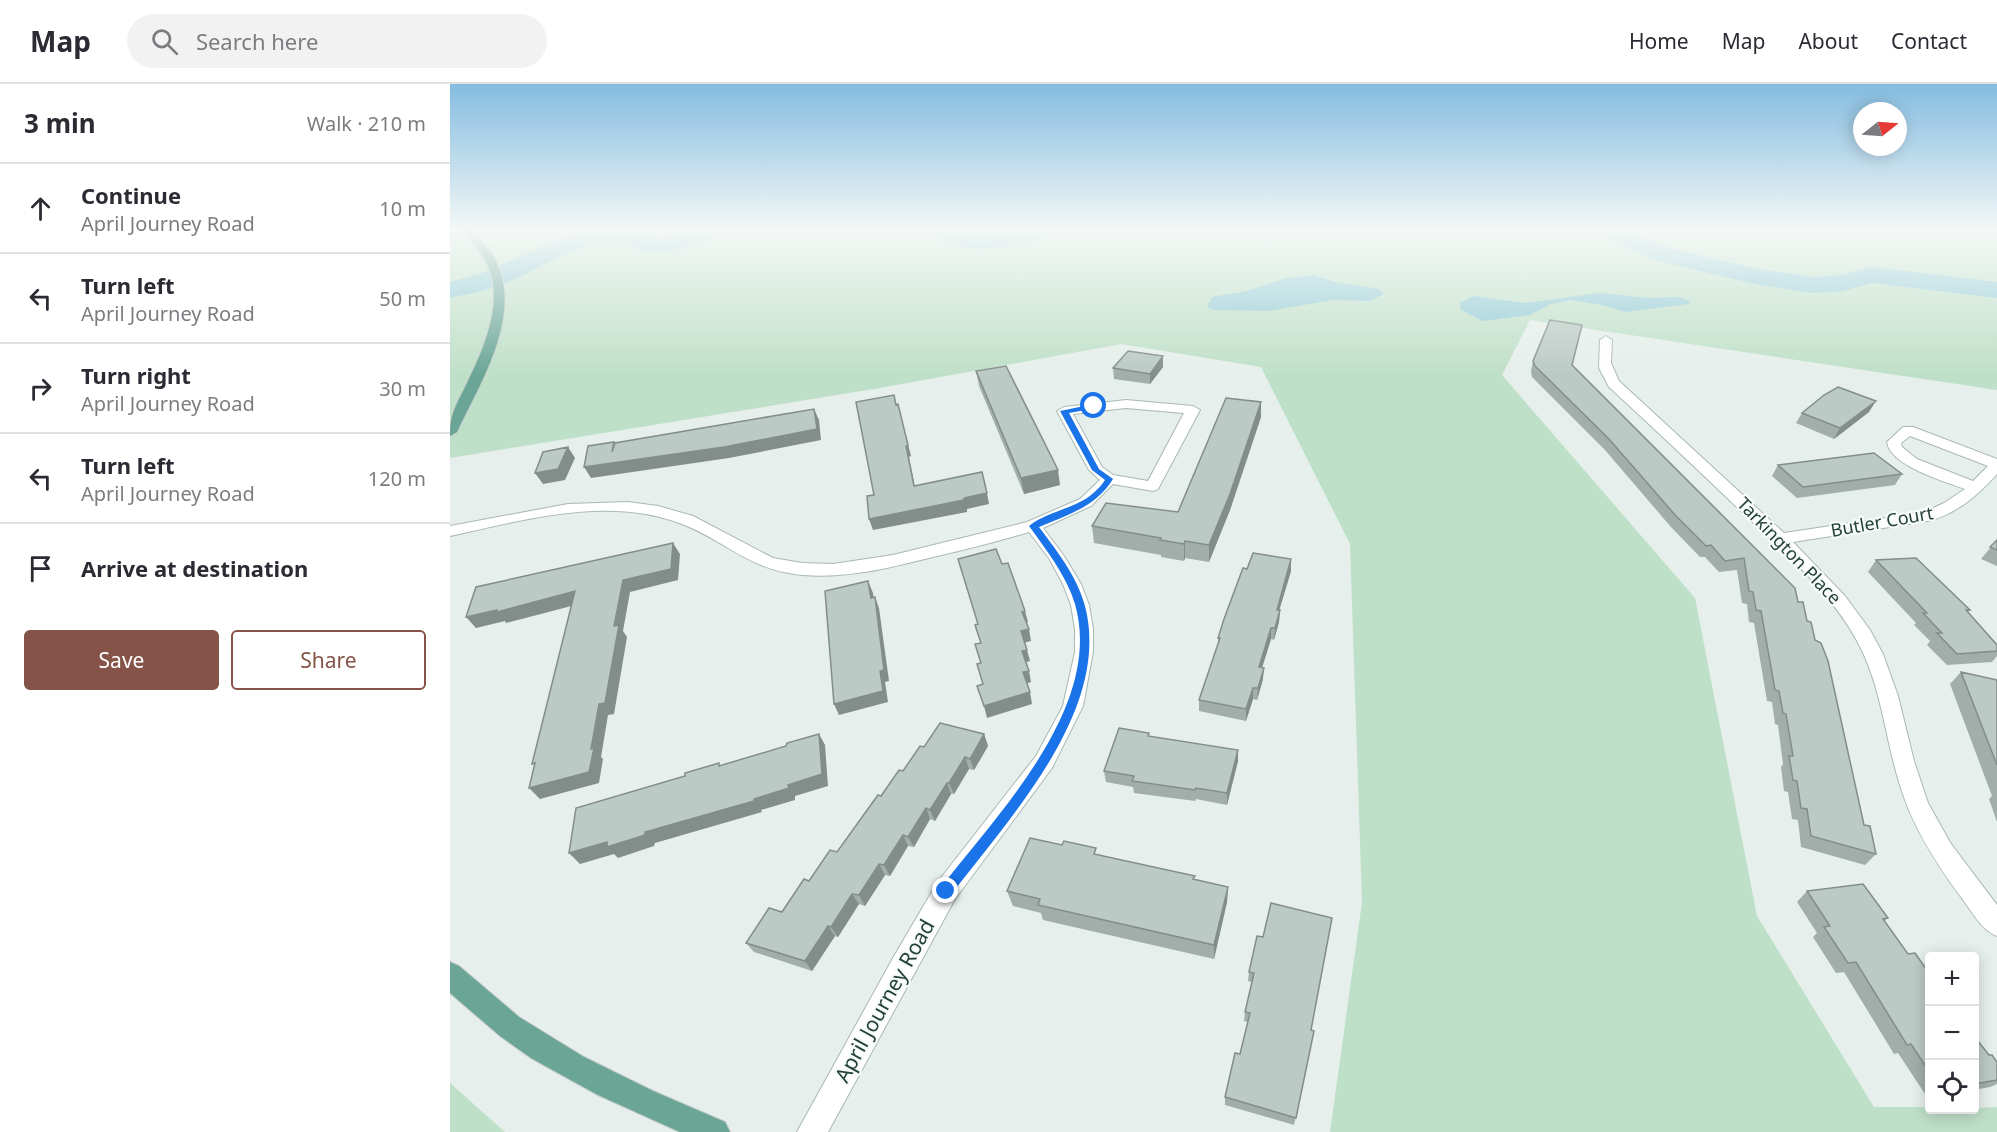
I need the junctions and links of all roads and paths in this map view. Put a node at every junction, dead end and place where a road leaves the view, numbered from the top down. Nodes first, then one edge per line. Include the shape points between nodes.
1 (497, 278) edge
2 (1606, 340) dead end
3 (450, 432) edge
4 (1997, 464) edge
5 (1109, 479) junction
6 (1976, 488) junction
7 (1034, 526) junction
8 (450, 531) edge
9 (1780, 539) junction
10 (1997, 924) edge
11 (450, 975) edge
12 (715, 1132) edge
13 (812, 1132) edge

1 - 3 main road via 499,308 491,340
2 - 9 street, Tarkington Place via 1602,363 1614,384
4 - 6 street, Butler Court
4 - 6 street, Butler Court via 1908,430 1894,442 1895,449 1912,462
5 - 5 street via 1096,470 1064,411 1126,404 1193,410 1153,486
5 - 7 street via 1102,491 1084,505
6 - 9 street, Butler Court via 1951,508 1928,516
7 - 8 street via 894,560 823,570 752,557 702,526 631,507 605,505 550,511
7 - 13 street, April Journey Road via 1061,565 1080,605 1084,652 1073,706 1044,762 946,891
9 - 10 street, Tarkington Place via 1827,587 1863,636 1875,659 1917,803 1935,839
11 - 12 main road via 474,999 547,1054 642,1103

